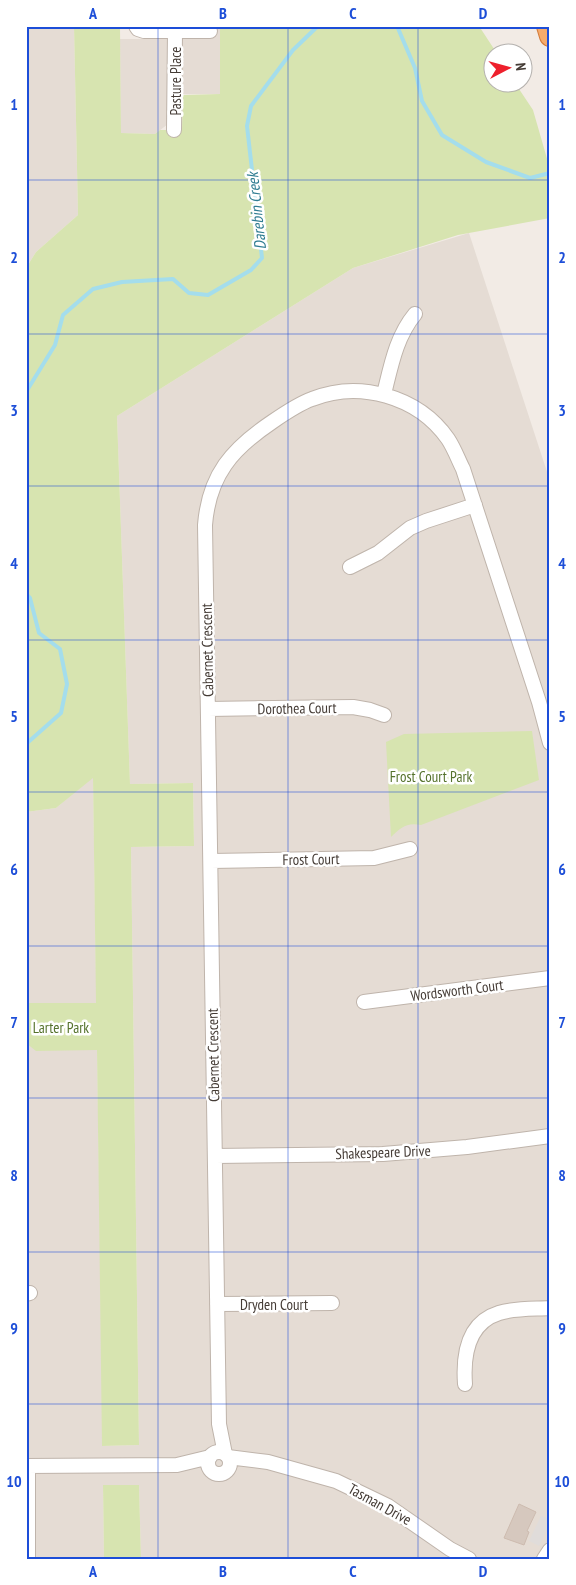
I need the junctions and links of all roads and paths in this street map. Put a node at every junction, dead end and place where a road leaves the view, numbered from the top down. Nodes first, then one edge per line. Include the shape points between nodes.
1 (136, 26) edge
2 (547, 26) edge
3 (175, 32) junction
4 (210, 32) dead end
5 (550, 36) edge
6 (174, 130) dead end
7 (415, 314) dead end
8 (384, 394) junction
9 (475, 505) junction
10 (350, 567) dead end
11 (208, 709) junction
12 (384, 715) dead end
13 (550, 743) edge
14 (410, 849) dead end
15 (210, 861) junction
16 (550, 978) edge
17 (364, 1002) dead end
18 (550, 1136) edge
19 (215, 1156) junction
20 (332, 1303) dead end
21 (217, 1304) junction
22 (550, 1308) edge
23 (465, 1384) dead end
24 (219, 1460) junction
25 (27, 1466) edge
26 (550, 1550) edge
27 (448, 1554) edge
28 (28, 1559) edge
29 (469, 1559) edge
30 (544, 1559) edge

1 - 3 street via 144,31
2 - 5 highway
3 - 4 street
3 - 6 street, Pasture Place
7 - 8 street via 402,332
8 - 9 street, Cabernet Crescent via 423,413 447,438 463,469
8 - 11 street, Cabernet Crescent via 344,391 311,399 261,429 222,467 210,494 205,525
9 - 10 street via 410,528 378,553
9 - 13 street, Cabernet Crescent via 540,702
11 - 12 street, Dorothea Court via 353,706
11 - 15 street, Cabernet Crescent
14 - 15 street, Frost Court via 374,858
15 - 19 street, Cabernet Crescent
16 - 17 street, Wordsworth Court
18 - 19 street, Shakespeare Drive via 409,1152
19 - 21 street, Cabernet Crescent
20 - 21 street, Dryden Court
21 - 24 street, Cabernet Crescent
22 - 23 street via 500,1312 480,1323 466,1348
24 - 25 street, Tasman Drive via 177,1465
24 - 27 street, Tasman Drive via 246,1466 282,1468 336,1481 396,1511
25 - 28 street
26 - 30 street
27 - 29 street, Tasman Drive

